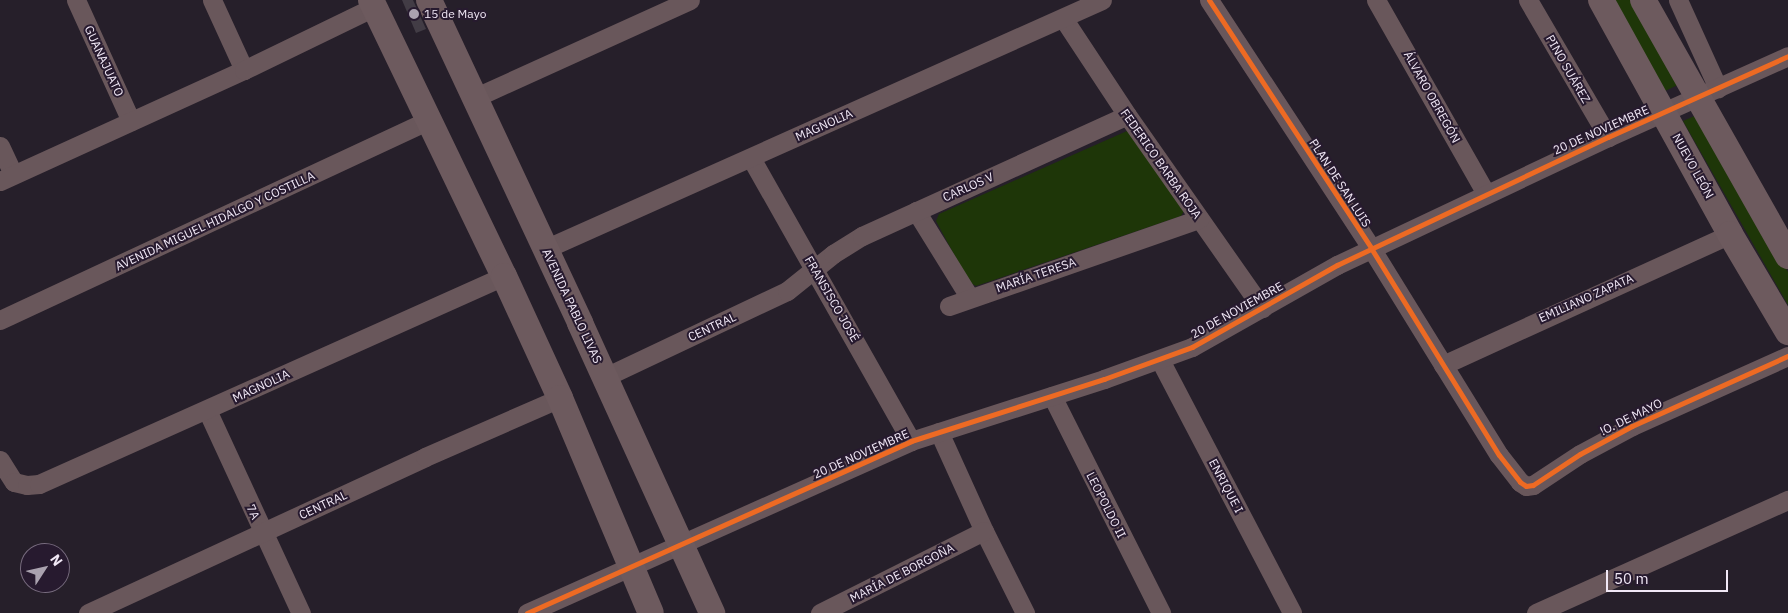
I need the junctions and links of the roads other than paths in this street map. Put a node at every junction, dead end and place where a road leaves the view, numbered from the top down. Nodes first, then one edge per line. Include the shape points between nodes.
1 (76, 0) edge
2 (212, 0) edge
3 (429, 0) edge
4 (690, 0) edge
5 (1102, 0) edge
6 (1209, 0) edge
7 (1376, 0) edge
8 (1528, 0) edge
9 (1600, 0) edge
10 (1643, 0) edge
11 (1678, 0) edge
12 (373, 4) edge
13 (1063, 18) junction
14 (1788, 56) edge
15 (244, 70) junction
16 (1707, 92) junction
17 (474, 98) junction
18 (1664, 113) junction
19 (1127, 115) junction
20 (429, 120) junction
21 (132, 121) junction
22 (1608, 137) junction
23 (0, 146) edge
24 (751, 158) junction
25 (6, 178) edge
26 (1486, 194) junction
27 (916, 211) junction
28 (1199, 219) junction
29 (1730, 234) junction
30 (1371, 248) junction
31 (545, 249) junction
32 (1788, 256) edge
33 (815, 270) junction
34 (504, 276) junction
35 (970, 298) junction
36 (948, 306) dead end
37 (1262, 308) junction
38 (0, 320) edge
39 (1788, 332) edge
40 (1788, 356) edge
41 (1160, 360) junction
42 (1444, 365) junction
43 (605, 377) junction
44 (1052, 396) junction
45 (560, 398) junction
46 (207, 410) junction
47 (939, 432) junction
48 (911, 442) junction
49 (1499, 455) joint
50 (0, 460) edge
51 (1788, 500) edge
52 (984, 531) junction
53 (262, 533) junction
54 (681, 543) junction
55 (630, 566) junction
56 (88, 613) edge
57 (301, 613) edge
58 (527, 613) edge
59 (651, 613) edge
60 (712, 613) edge
61 (820, 613) edge
62 (1025, 613) edge
63 (1161, 613) edge
64 (1292, 613) edge
65 (1536, 613) edge

1 - 21 street, GUANAJUATO
2 - 15 street
3 - 17 main road, AVENIDA PABLO LIVAS
4 - 17 street
5 - 13 street, MAGNOLIA
6 - 30 street, PLAN DE SAN LUIS
7 - 26 street, ÁLVARO OBREGÓN
8 - 22 street, PINO SUÁREZ
9 - 18 main road, NUEVO LEÓN
10 - 16 main road
11 - 16 street
12 - 15 street
12 - 20 main road
13 - 19 street, FEDERICO BARBA ROJA
13 - 24 street, MAGNOLIA
14 - 16 street, 20 DE NOVIEMBRE
15 - 21 street
16 - 18 street, 20 DE NOVIEMBRE
16 - 32 main road
17 - 31 main road, AVENIDA PABLO LIVAS
18 - 22 street, 20 DE NOVIEMBRE
18 - 29 main road, NUEVO LEÓN
19 - 27 street, CARLOS V
19 - 28 street, FEDERICO BARBA ROJA
20 - 34 main road
20 - 38 street, AVENIDA MIGUEL HIDALGO Y COSTILLA
21 - 25 street
22 - 26 street, 20 DE NOVIEMBRE
23 - 25 street
24 - 31 street, MAGNOLIA
24 - 33 street, FRANSISCO JOSÉ
26 - 30 street, 20 DE NOVIEMBRE
27 - 33 street, CARLOS V via 862,236
27 - 35 street
28 - 35 street, MARÍA TERESA
28 - 37 street, FEDERICO BARBA ROJA
29 - 39 main road, NUEVO LEÓN
29 - 42 street, EMILIANO ZAPATA
30 - 37 street, 20 DE NOVIEMBRE
30 - 42 street, PLAN DE SAN LUIS
31 - 43 main road, AVENIDA PABLO LIVAS
33 - 43 street, CENTRAL via 787,291
33 - 48 street, FRANSISCO JOSÉ
34 - 45 main road
34 - 46 street, MAGNOLIA
35 - 36 street, MARÍA TERESA
37 - 41 street, 20 DE NOVIEMBRE via 1192,347
40 - 49 street, !O. DE MAYO via 1632,426 1580,454 1534,485 1526,486 1520,482
41 - 44 street, 20 DE NOVIEMBRE
41 - 64 street, ENRIQUE I
42 - 49 street, PLAN DE SAN LUIS
43 - 54 main road, AVENIDA PABLO LIVAS
44 - 47 street, 20 DE NOVIEMBRE
44 - 63 street, LEOPOLDO II
45 - 53 street, CENTRAL
45 - 55 main road
46 - 50 street, MAGNOLIA via 39,484 14,482
46 - 53 street, 7A
47 - 48 street, 20 DE NOVIEMBRE
47 - 52 street
48 - 54 street, 20 DE NOVIEMBRE
51 - 65 street
52 - 61 street, MARÍA DE BORGOÑA
52 - 62 street
53 - 56 street, CENTRAL
53 - 57 street, 7A
54 - 55 street, 20 DE NOVIEMBRE
54 - 60 main road, AVENIDA PABLO LIVAS
55 - 58 street, 20 DE NOVIEMBRE
55 - 59 main road

